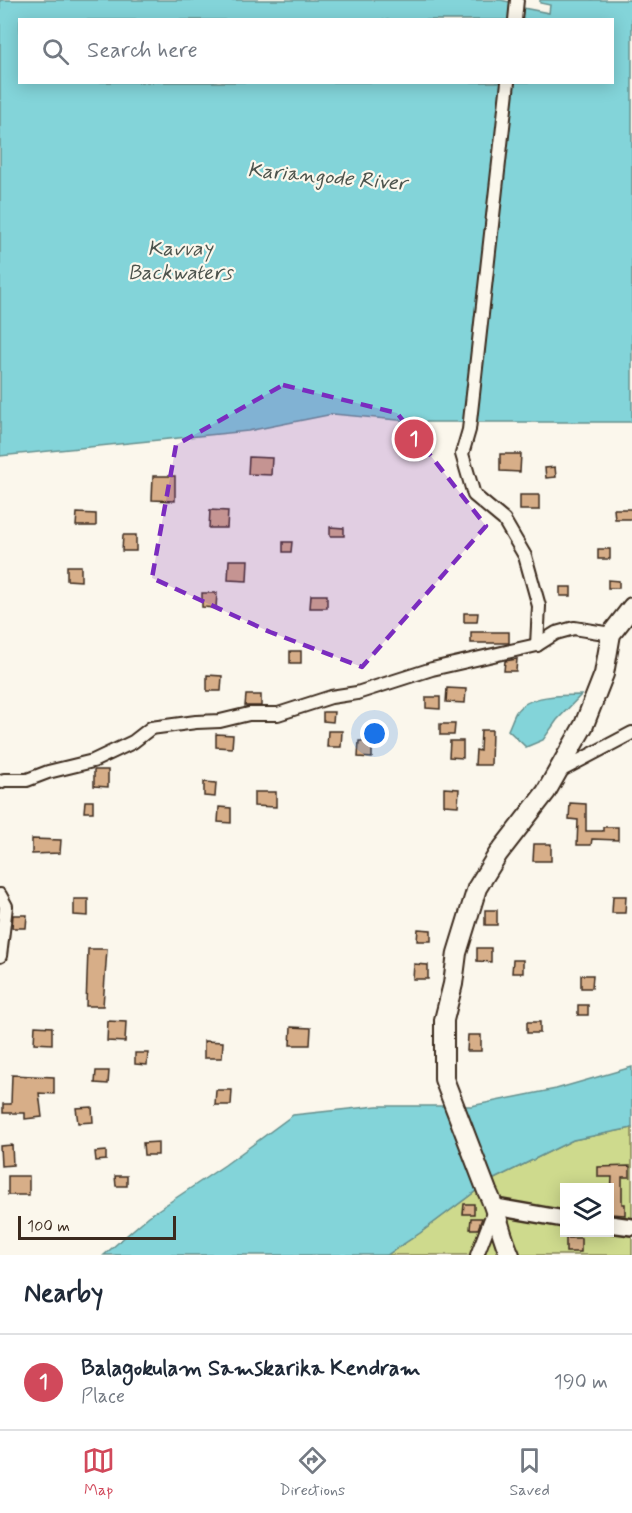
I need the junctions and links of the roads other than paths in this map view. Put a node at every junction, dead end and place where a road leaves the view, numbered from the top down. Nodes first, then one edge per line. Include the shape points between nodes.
1 (517, 0) edge
2 (515, 18) edge
3 (508, 84) edge
4 (632, 607) edge
5 (610, 634) junction
6 (537, 645) junction
7 (632, 733) edge
8 (557, 772) junction
9 (0, 782) edge
10 (0, 896) edge
11 (0, 956) edge
12 (491, 1199) junction
13 (560, 1218) edge
14 (614, 1225) edge
15 (632, 1227) edge
16 (477, 1255) edge
17 (510, 1255) edge

1 - 2 street
3 - 6 street via 469,430 462,453 474,495 504,520 525,556 539,606
4 - 5 main road
5 - 6 street via 574,628
5 - 8 main road via 604,674 584,725
6 - 9 street via 432,669 278,714 249,714 151,728 93,762 27,780
7 - 8 street
8 - 12 main road via 477,888 457,953 444,1020 444,1079
10 - 11 street via 6,906
12 - 13 street
12 - 16 street
12 - 17 main road
14 - 15 street

